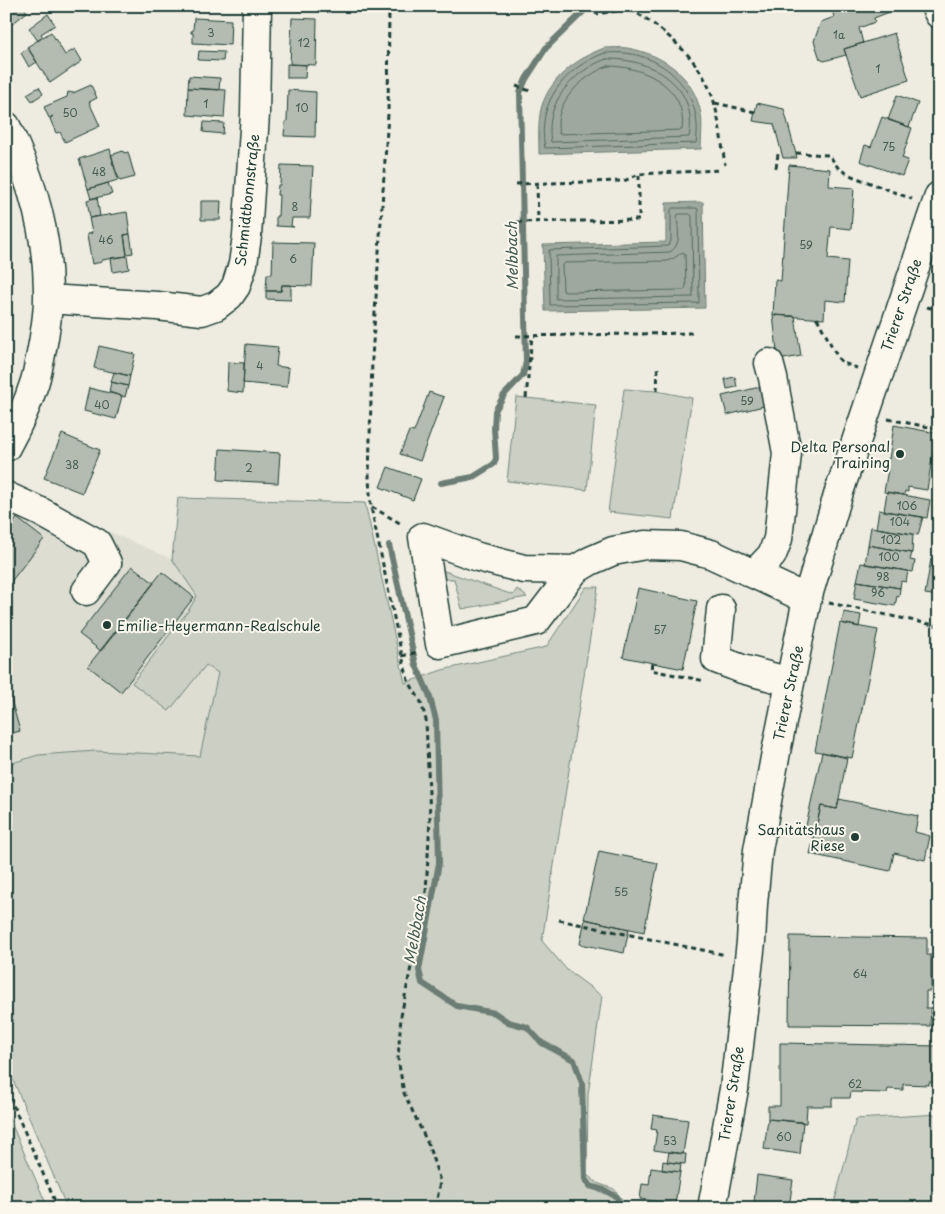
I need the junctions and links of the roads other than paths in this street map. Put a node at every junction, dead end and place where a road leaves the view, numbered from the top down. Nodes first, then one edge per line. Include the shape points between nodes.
1 (257, 6) edge
2 (935, 6) edge
3 (939, 14) edge
4 (6, 126) edge
5 (939, 196) edge
6 (48, 299) junction
7 (769, 363) dead end
8 (6, 447) edge
9 (6, 496) edge
10 (575, 570) junction
11 (754, 574) junction
12 (86, 591) dead end
13 (816, 601) junction
14 (720, 609) dead end
15 (790, 682) junction
16 (712, 1208) edge

1 - 6 street, Schmidtbonnstraße via 255,114 247,236 243,264 229,296 202,311
2 - 3 street
4 - 6 street via 33,196 47,266
5 - 13 street, Trierer Straße via 824,537
6 - 8 street via 44,340 34,383
7 - 11 street via 787,453 778,540 772,555
9 - 12 street via 97,543 107,563
10 - 10 street via 536,621 440,644 422,537 524,569
10 - 11 street via 613,550 645,545 681,546
11 - 13 street
13 - 15 street, Trierer Straße
14 - 15 street via 716,659
15 - 16 street, Trierer Straße via 758,850 734,1089

